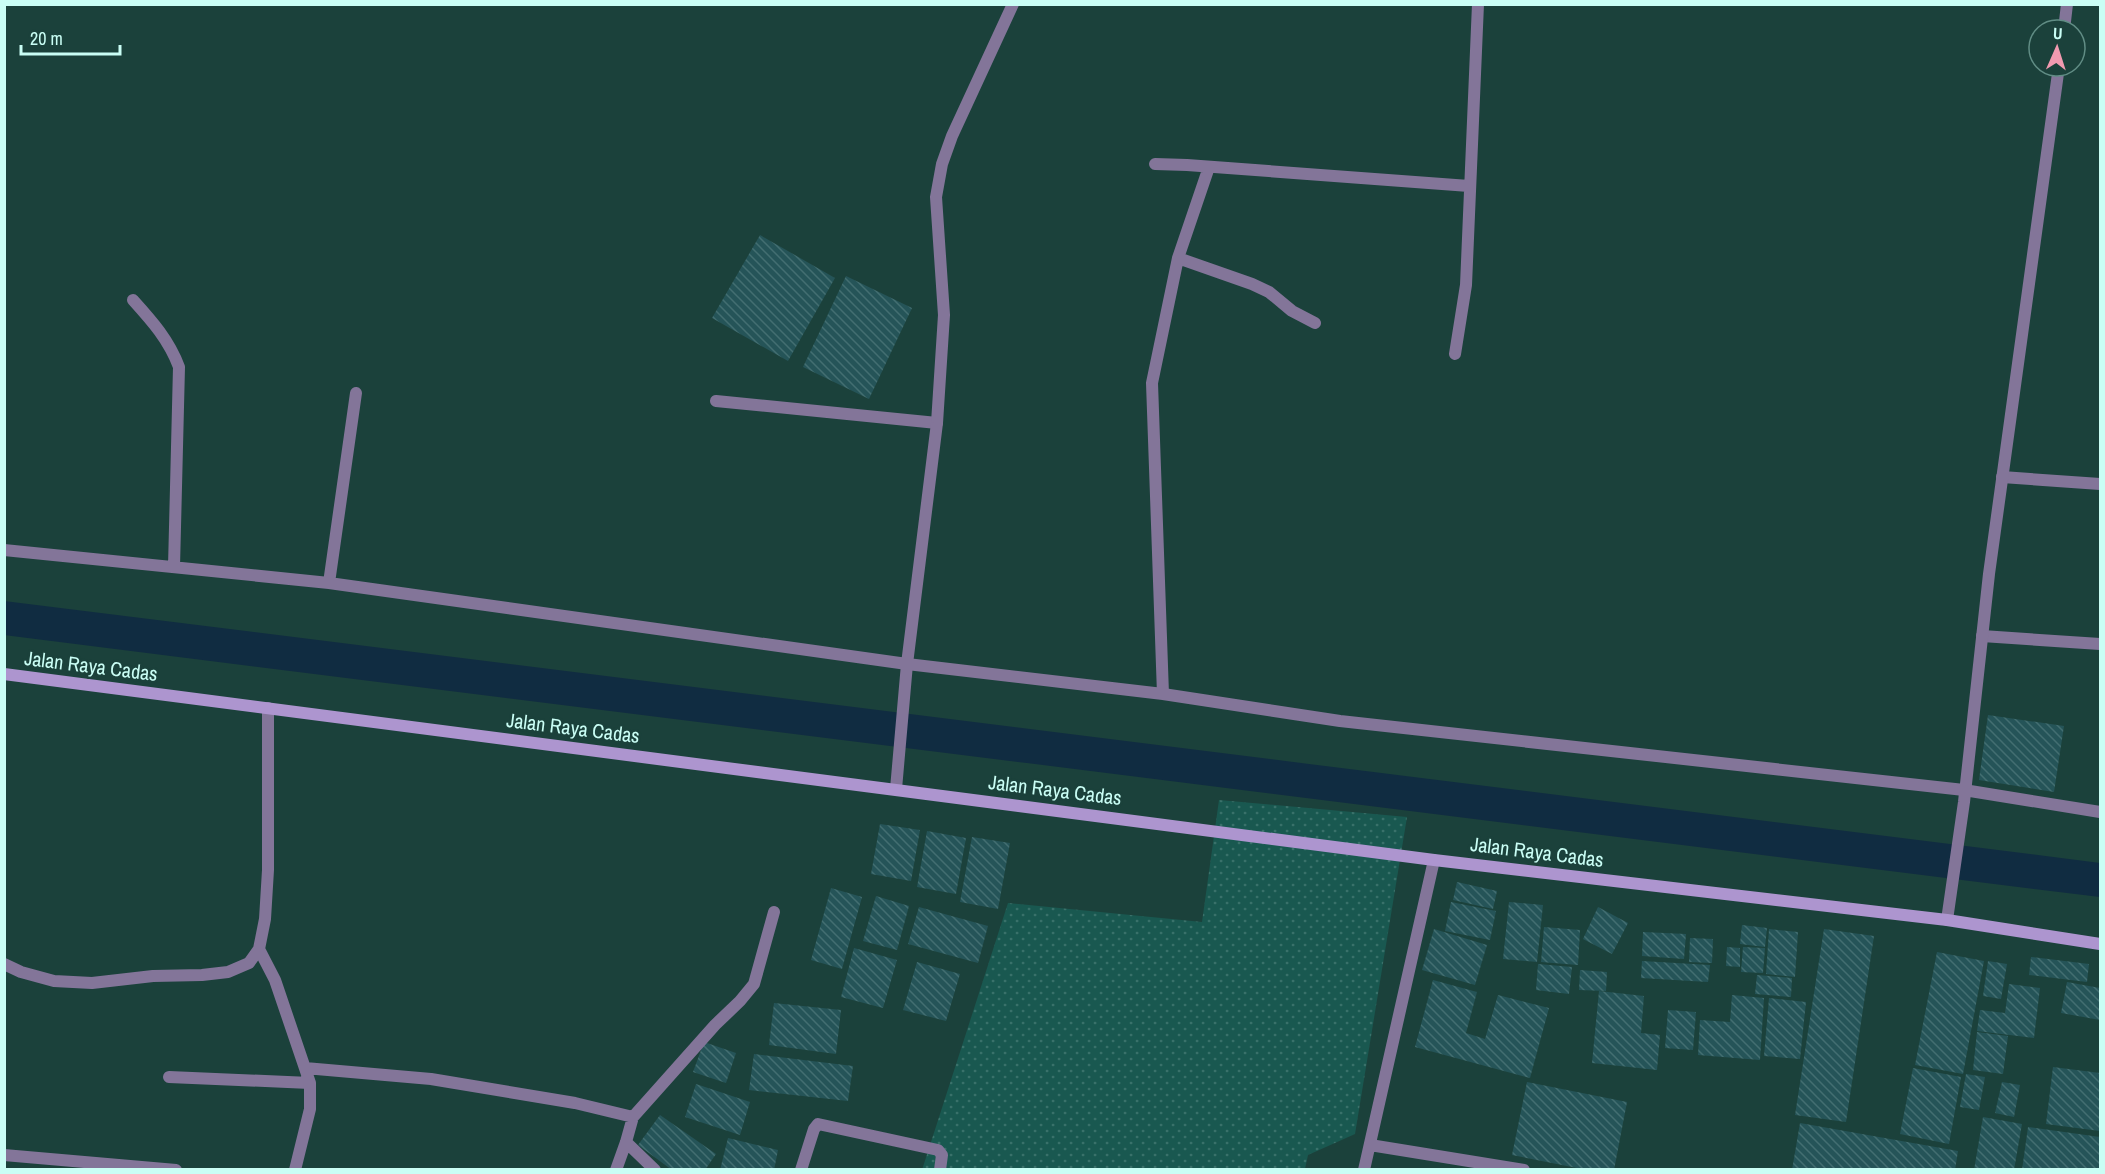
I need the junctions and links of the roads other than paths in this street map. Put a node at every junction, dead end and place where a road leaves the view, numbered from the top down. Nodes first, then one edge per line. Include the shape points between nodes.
1 (1013, 4) edge
2 (1478, 4) edge
3 (2057, 78) edge
4 (1155, 164) dead end
5 (1209, 167) junction
6 (1469, 186) junction
7 (1178, 258) junction
8 (133, 300) dead end
9 (1315, 323) dead end
10 (1455, 354) dead end
11 (356, 393) dead end
12 (716, 401) dead end
13 (937, 423) junction
14 (2002, 477) junction
15 (2100, 484) edge
16 (4, 550) edge
17 (174, 567) junction
18 (329, 583) junction
19 (1982, 636) junction
20 (2100, 644) edge
21 (907, 664) junction
22 (4, 674) edge
23 (1163, 694) junction
24 (268, 708) junction
25 (896, 789) junction
26 (1964, 796) junction
27 (2100, 812) edge
28 (1434, 860) junction
29 (774, 912) dead end
30 (1948, 914) junction
31 (2100, 944) edge
32 (259, 950) junction
33 (4, 964) edge
34 (305, 1068) junction
35 (169, 1077) dead end
36 (310, 1083) junction
37 (633, 1117) junction
38 (626, 1142) junction
39 (1370, 1145) junction
40 (4, 1155) edge
41 (176, 1170) edge
42 (295, 1170) edge
43 (615, 1170) edge
44 (655, 1170) edge
45 (801, 1170) edge
46 (940, 1170) edge
47 (1364, 1170) edge
48 (1524, 1170) edge

1 - 13 street via 952,136 936,197 944,315
2 - 6 street
3 - 14 street
4 - 5 street
5 - 6 street
5 - 7 street
6 - 10 street via 1466,285
7 - 9 street via 1269,292
7 - 23 street via 1152,383
8 - 17 street via 172,348 179,367
11 - 18 street
12 - 13 street
13 - 21 street
14 - 15 street
14 - 19 street
16 - 17 street
17 - 18 street
18 - 21 street
19 - 20 street
19 - 26 street
21 - 23 street
21 - 25 street
22 - 24 street, Jalan Raya Cadas
23 - 26 street via 1340,721
24 - 25 street, Jalan Raya Cadas
24 - 32 street via 268,870
25 - 28 street, Jalan Raya Cadas
26 - 27 street
26 - 30 street
28 - 30 street, Jalan Raya Cadas
28 - 39 street
29 - 37 street via 754,984
30 - 31 street, Jalan Raya Cadas
32 - 33 street via 249,963 228,972 92,983 54,981
32 - 34 street via 275,980
34 - 36 street
34 - 37 street via 431,1079 575,1103
35 - 36 street
36 - 42 street via 310,1109
37 - 38 street
38 - 43 street
38 - 44 street
39 - 47 street
39 - 48 street
40 - 41 street
45 - 46 street via 818,1124 938,1150 942,1155

